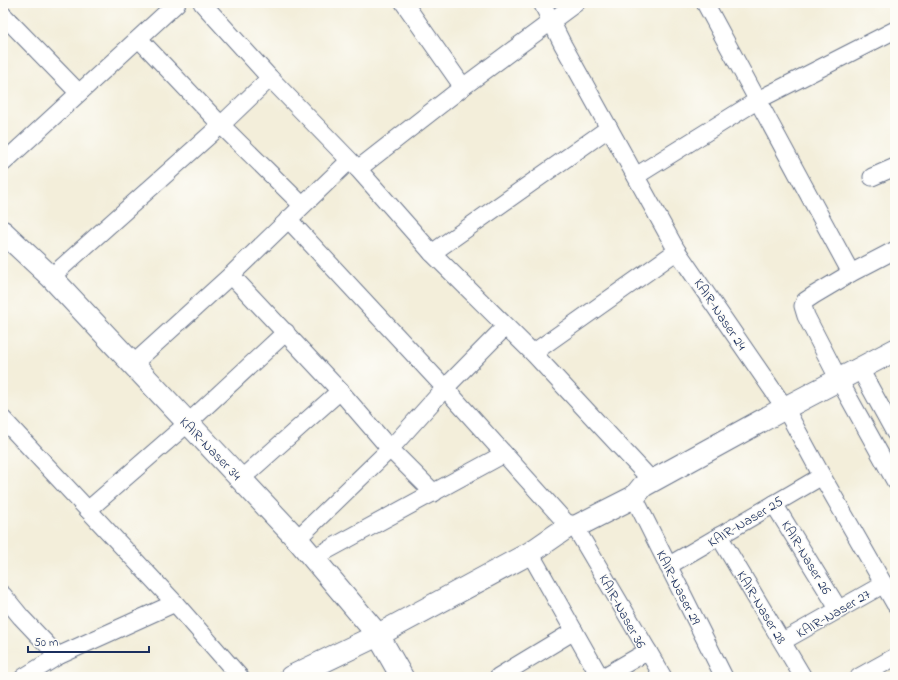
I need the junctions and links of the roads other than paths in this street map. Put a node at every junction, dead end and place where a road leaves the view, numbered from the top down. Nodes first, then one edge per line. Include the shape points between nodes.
1 (177, 3) edge
2 (202, 3) edge
3 (404, 3) edge
4 (542, 3) edge
5 (576, 3) edge
6 (705, 3) edge
7 (3, 14) edge
8 (550, 21) junction
9 (895, 30) edge
10 (139, 38) junction
11 (270, 78) junction
12 (463, 87) junction
13 (79, 93) junction
14 (758, 100) junction
15 (221, 124) junction
16 (609, 128) junction
17 (3, 163) edge
18 (353, 165) junction
19 (895, 167) edge
20 (636, 176) junction
21 (872, 177) dead end
22 (302, 205) junction
23 (288, 219) junction
24 (5, 239) edge
25 (895, 250) edge
26 (677, 251) junction
27 (432, 253) junction
28 (851, 273) junction
29 (231, 275) junction
30 (51, 277) junction
31 (506, 327) junction
32 (286, 332) junction
33 (895, 350) edge
34 (533, 353) junction
35 (132, 365) junction
36 (860, 369) junction
37 (839, 380) junction
38 (445, 388) junction
39 (340, 391) junction
40 (785, 408) junction
41 (3, 419) edge
42 (188, 423) junction
43 (895, 432) edge
44 (390, 449) junction
45 (504, 454) junction
46 (822, 476) junction
47 (241, 479) junction
48 (652, 481) junction
49 (895, 481) edge
50 (434, 493) junction
51 (634, 497) junction
52 (774, 504) junction
53 (88, 510) junction
54 (572, 526) junction
55 (720, 536) junction
56 (297, 539) junction
57 (530, 553) junction
58 (313, 558) junction
59 (668, 566) junction
60 (884, 584) junction
61 (3, 595) edge
62 (175, 603) junction
63 (895, 604) edge
64 (839, 610) junction
65 (574, 631) junction
66 (378, 635) junction
67 (783, 642) junction
68 (648, 651) junction
69 (58, 656) junction
70 (895, 657) edge
71 (24, 677) edge
72 (240, 677) edge
73 (291, 677) edge
74 (402, 677) edge
75 (498, 677) edge
76 (600, 677) edge
77 (603, 677) edge
78 (662, 677) edge
79 (724, 677) edge
80 (803, 677) edge
81 (859, 677) edge

1 - 10 street
2 - 11 street
3 - 12 street
4 - 8 street, KAIR-Naser 24
5 - 8 street
6 - 14 street
7 - 13 street
8 - 12 street
8 - 16 street, KAIR-Naser 24
9 - 14 street
10 - 13 street
10 - 15 street
11 - 15 street
11 - 18 street
12 - 18 street
13 - 17 street
14 - 20 street
14 - 28 street
15 - 22 street
15 - 30 street
16 - 20 street, KAIR-Naser 24
16 - 27 street
18 - 22 street
18 - 27 street
19 - 21 street
20 - 26 street, KAIR-Naser 24
22 - 23 street
23 - 29 street
23 - 38 street, KAIR-Naser 36
24 - 30 street, KAIR-Naser 34
25 - 28 street
26 - 34 street
26 - 40 street, KAIR-Naser 24
27 - 31 street
28 - 37 street via 805,301 803,306
29 - 32 street
29 - 35 street
30 - 35 street, KAIR-Naser 34
31 - 34 street
31 - 38 street
32 - 39 street
32 - 42 street
33 - 36 street
34 - 48 street
35 - 42 street, KAIR-Naser 34
36 - 37 street
36 - 43 street
37 - 40 street
37 - 49 street
38 - 44 street
38 - 45 street, KAIR-Naser 36
39 - 44 street
39 - 47 street
40 - 46 street, KAIR-Naser 24
40 - 48 street
41 - 53 street
42 - 47 street, KAIR-Naser 34
42 - 53 street
44 - 50 street
44 - 56 street
45 - 50 street
45 - 54 street, KAIR-Naser 36
46 - 52 street, KAIR-Naser 25
46 - 60 street, KAIR-Naser 24
47 - 56 street, KAIR-Naser 34
48 - 51 street via 643,486
50 - 58 street
51 - 54 street
51 - 59 street, KAIR-Naser 29
52 - 55 street, KAIR-Naser 25
52 - 64 street, KAIR-Naser 26
53 - 62 street
54 - 57 street
54 - 68 street, KAIR-Naser 36
55 - 59 street, KAIR-Naser 25
55 - 67 street, KAIR-Naser 28
56 - 58 street, KAIR-Naser 34
57 - 65 street
57 - 66 street
58 - 66 street, KAIR-Naser 34
59 - 79 street, KAIR-Naser 29
60 - 63 street, KAIR-Naser 24
60 - 64 street, KAIR-Naser 27
61 - 69 street
62 - 69 street
62 - 72 street
64 - 67 street, KAIR-Naser 27
65 - 75 street
65 - 76 street
66 - 73 street
66 - 74 street, KAIR-Naser 34
67 - 80 street, KAIR-Naser 28
68 - 77 street, KAIR-Naser 36
68 - 78 street
69 - 71 street
70 - 81 street

